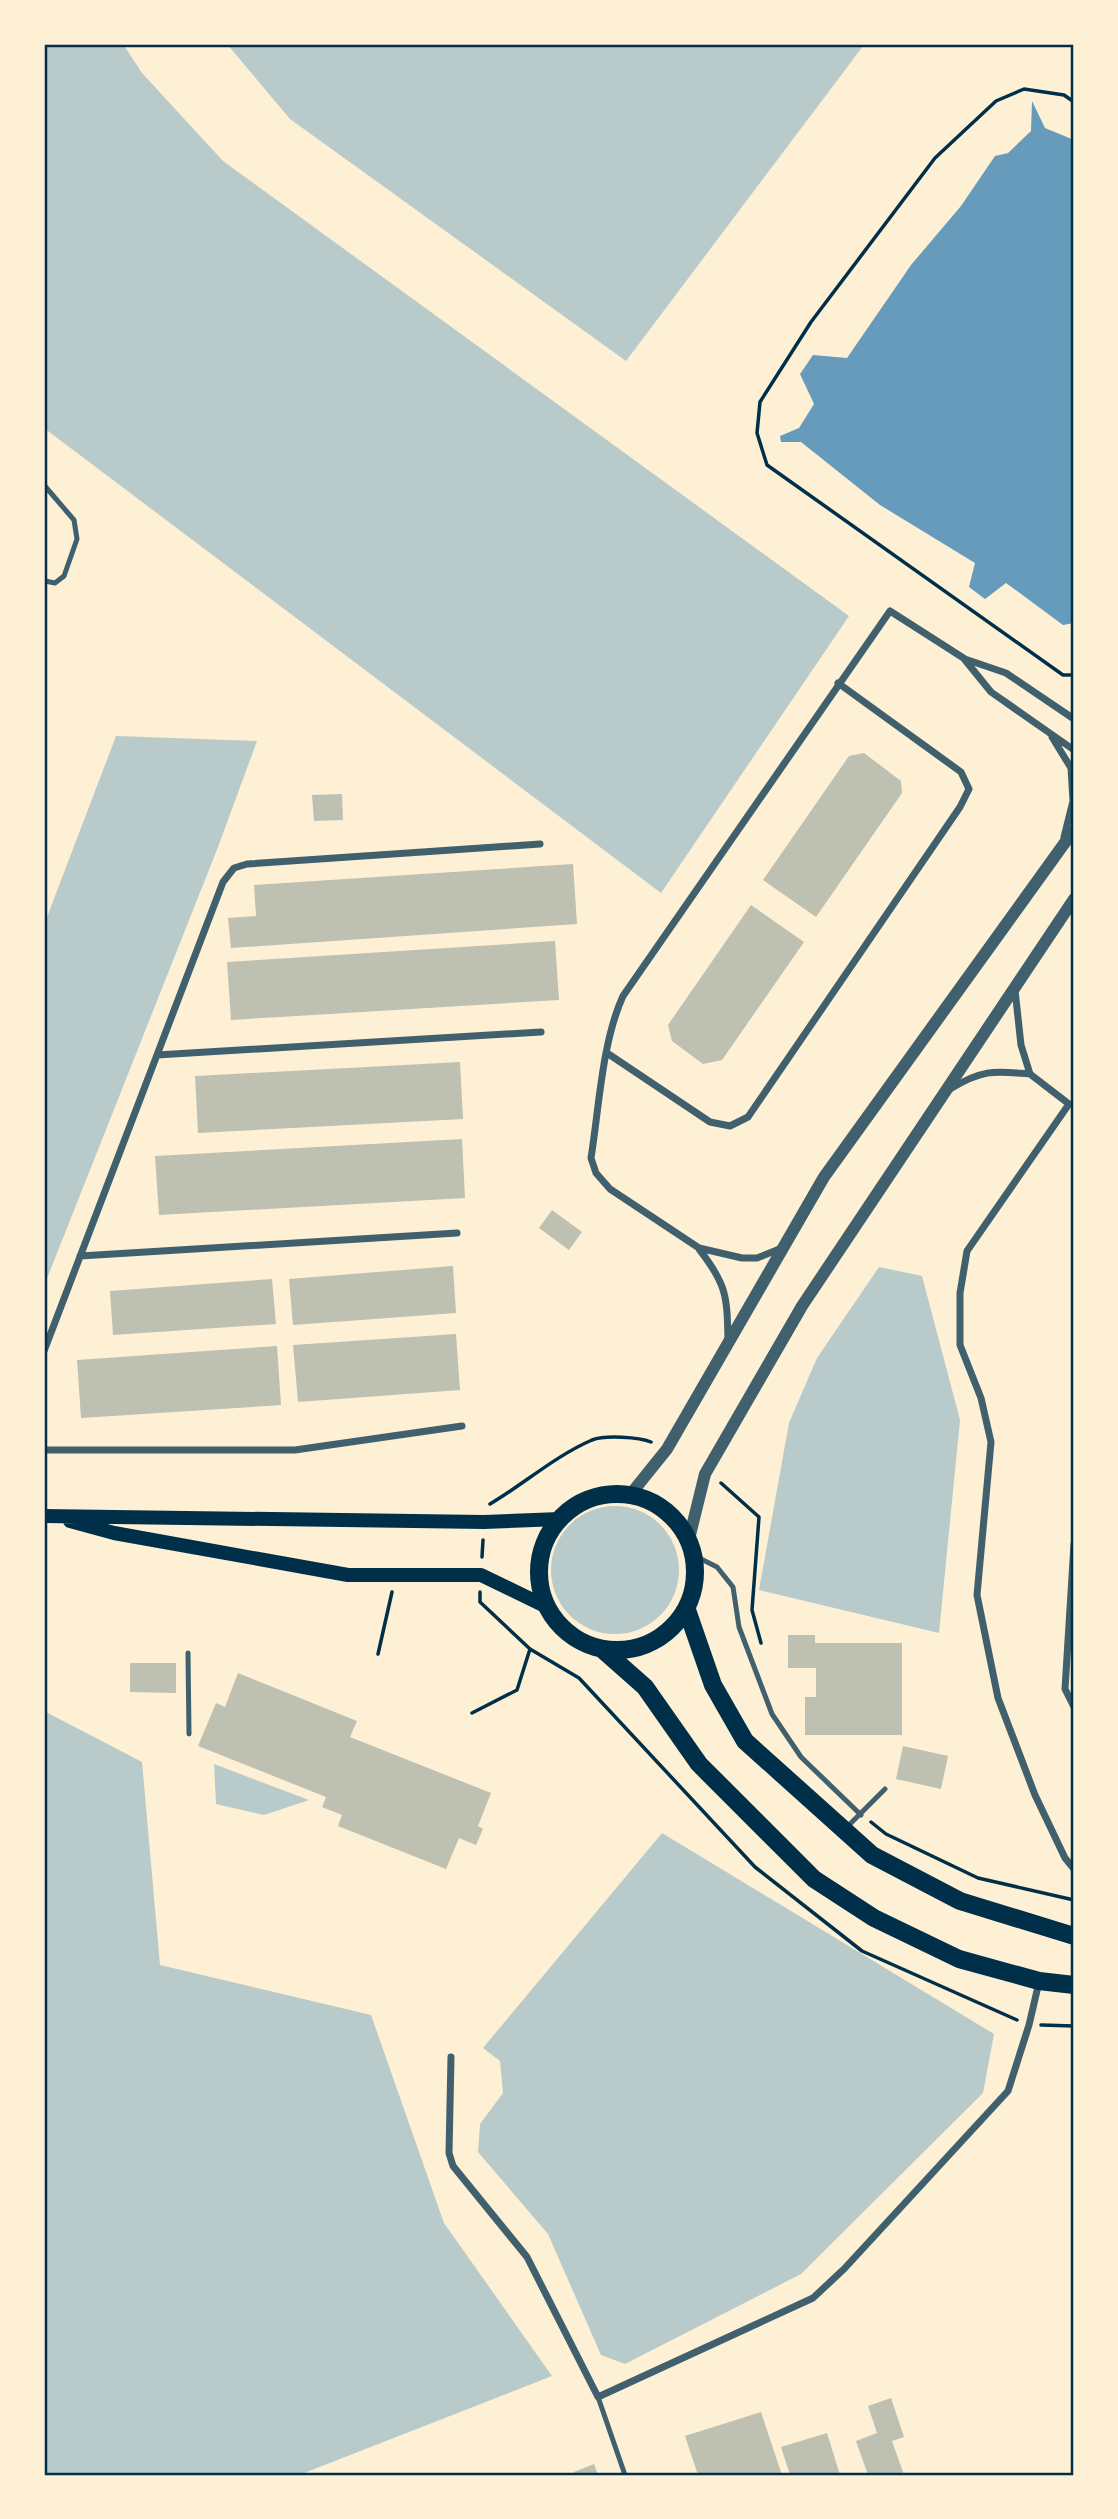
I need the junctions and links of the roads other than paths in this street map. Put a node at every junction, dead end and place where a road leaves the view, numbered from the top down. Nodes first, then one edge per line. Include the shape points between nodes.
1 (44, 485) edge
2 (44, 582) edge
3 (965, 659) junction
4 (838, 683) junction
5 (1074, 719) edge
6 (1050, 735) junction
7 (1074, 750) edge
8 (1074, 830) edge
9 (540, 844) dead end
10 (1062, 848) junction
11 (1074, 899) edge
12 (1015, 986) junction
13 (541, 1032) dead end
14 (607, 1053) junction
15 (157, 1055) junction
16 (1030, 1074) junction
17 (942, 1093) junction
18 (457, 1233) dead end
19 (699, 1248) junction
20 (782, 1248) junction
21 (80, 1256) junction
22 (728, 1340) junction
23 (44, 1351) edge
24 (462, 1426) dead end
25 (44, 1450) edge
26 (630, 1495) junction
27 (47, 1516) edge
28 (560, 1519) junction
29 (1074, 1544) edge
30 (692, 1548) junction
31 (547, 1607) junction
32 (687, 1610) junction
33 (1072, 1614) edge
34 (602, 1649) junction
35 (188, 1653) dead end
36 (1074, 1707) edge
37 (189, 1734) dead end
38 (884, 1789) dead end
39 (861, 1815) junction
40 (845, 1829) junction
41 (1074, 1869) edge
42 (1074, 1936) edge
43 (1040, 1981) junction
44 (1074, 1985) edge
45 (451, 2057) dead end
46 (598, 2397) junction
47 (625, 2475) edge

1 - 2 lane via 74,520 77,539 64,576 55,583
3 - 4 street via 890,611
3 - 5 street via 1006,673
3 - 6 street via 991,692
4 - 14 street via 623,996 613,1018
4 - 14 street via 961,772 969,789 960,807 748,1117 730,1126 710,1122
6 - 7 street
6 - 10 street via 1071,768 1073,801
8 - 10 street
9 - 15 street via 247,864 234,869 223,883
10 - 20 street via 824,1177
11 - 12 street
12 - 16 street via 1019,1032
12 - 17 street
13 - 15 street
14 - 19 street via 591,1158 596,1173 610,1189
15 - 21 street
16 - 17 street via 999,1071 973,1075
16 - 41 street via 1069,1104 967,1251 960,1293 960,1345 981,1398 991,1443 977,1595 998,1698 1035,1795
17 - 30 street via 802,1306 705,1474
18 - 21 street
19 - 20 street via 742,1258 757,1258
19 - 22 street via 724,1288
20 - 22 street
21 - 23 street
22 - 26 street via 667,1449
24 - 25 street via 295,1450
26 - 28 main road via 600,1496
26 - 30 main road via 669,1514
27 - 28 main road
27 - 31 main road via 114,1533 348,1575 481,1575
28 - 31 main road via 547,1537 540,1560 540,1584
29 - 33 street
30 - 32 main road via 695,1584
30 - 39 lane via 733,1587 739,1628 772,1714 801,1757
31 - 34 main road via 560,1626 579,1641
32 - 34 main road via 669,1632 649,1644 626,1650
32 - 40 main road via 713,1685 746,1741
33 - 36 street via 1065,1689
34 - 43 main road via 645,1687 699,1764 814,1879 874,1918 959,1959
35 - 37 lane
38 - 39 lane
39 - 40 lane
40 - 42 main road via 872,1855 960,1901
43 - 44 main road
43 - 46 street via 1008,2091 844,2269 813,2298
45 - 46 street via 449,2153 453,2166 527,2257
46 - 47 lane

